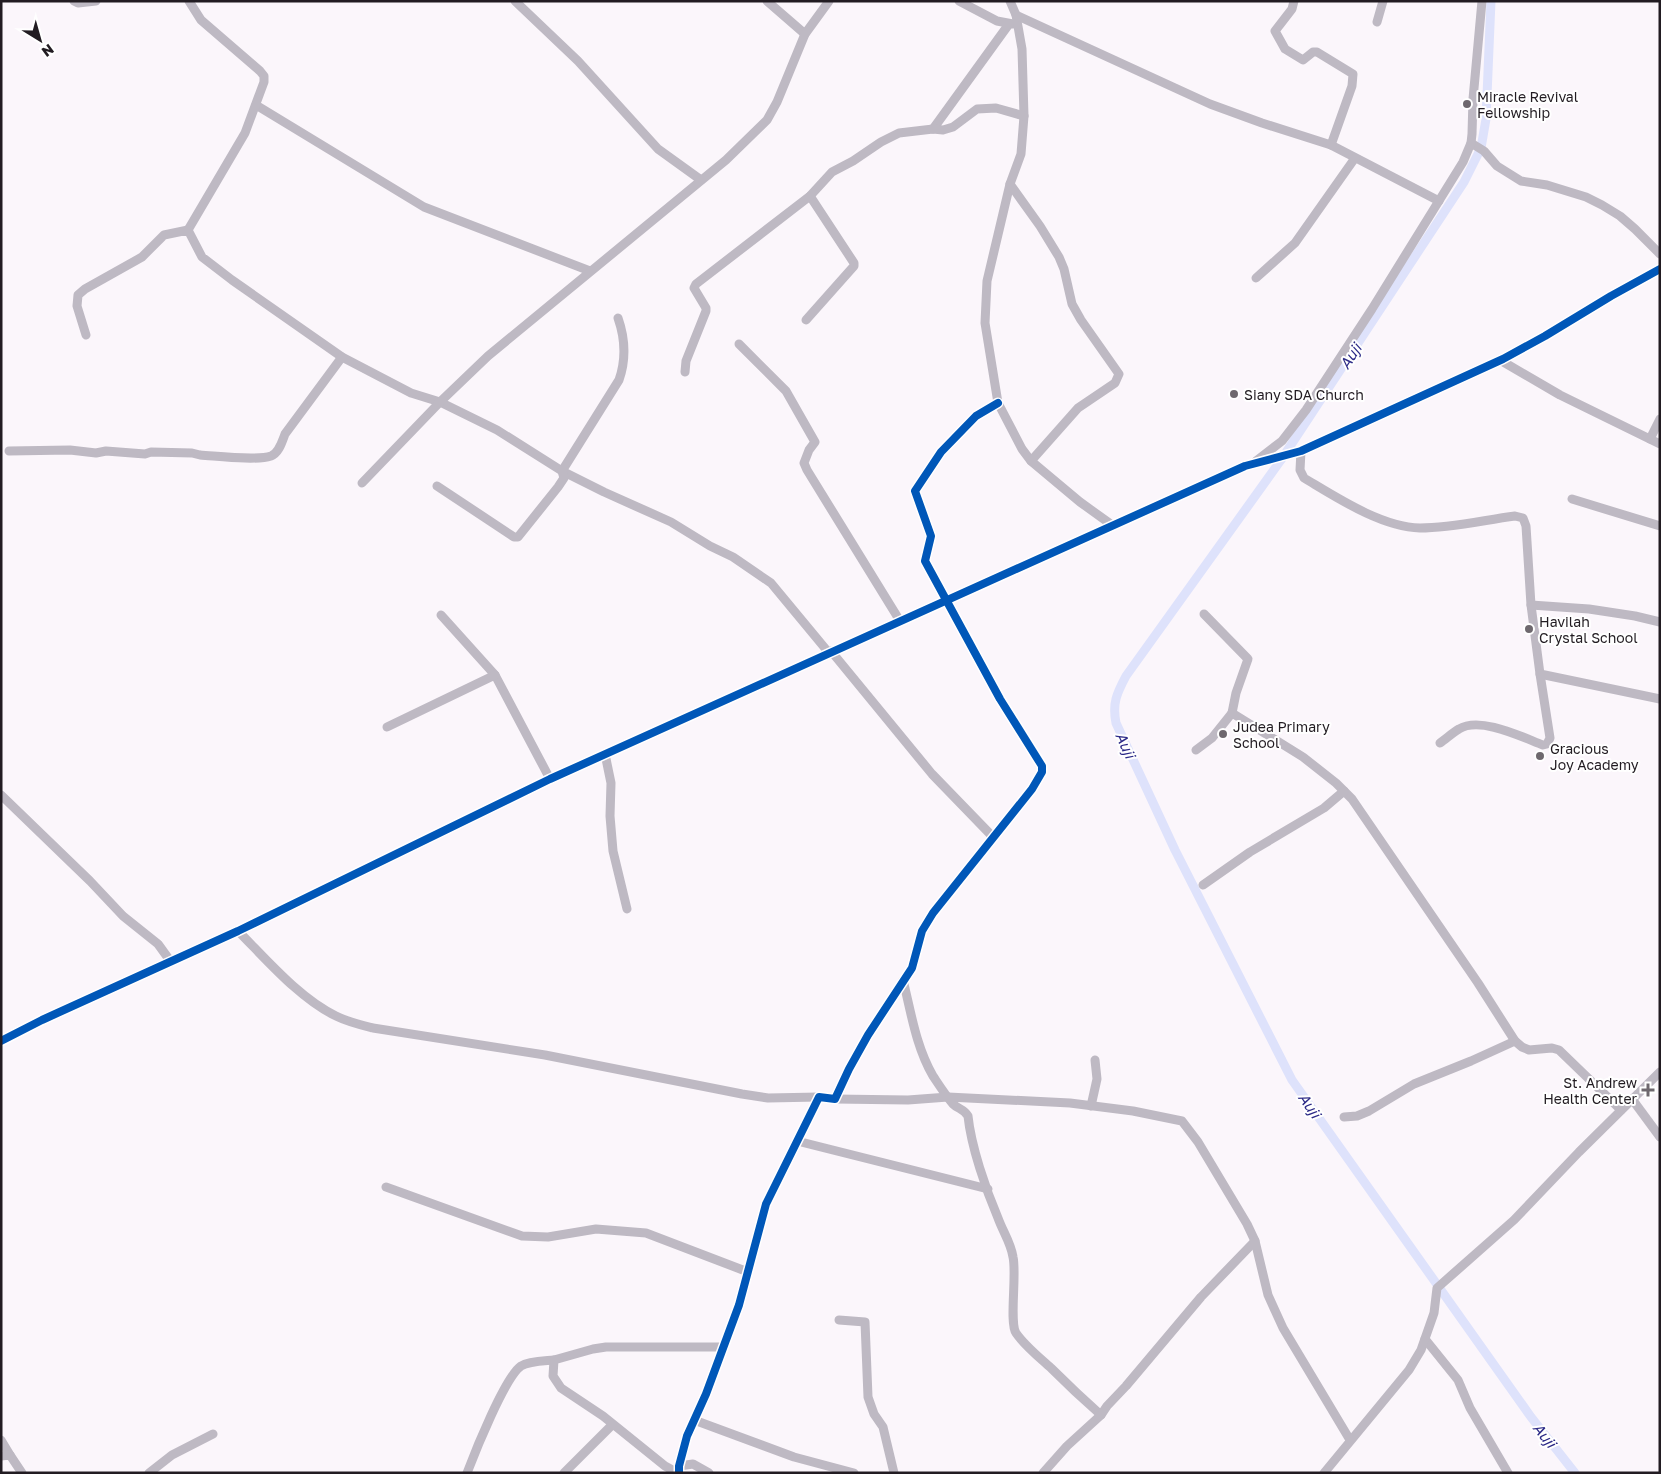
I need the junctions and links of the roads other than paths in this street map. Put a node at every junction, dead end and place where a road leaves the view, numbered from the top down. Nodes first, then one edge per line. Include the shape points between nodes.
1 (74, 1) edge
2 (96, 1) edge
3 (189, 1) edge
4 (515, 1) edge
5 (767, 1) edge
6 (829, 1) edge
7 (958, 1) edge
8 (1010, 1) edge
9 (1294, 1) edge
10 (1383, 1) edge
11 (1480, 2) edge
12 (1014, 21) junction
13 (1377, 22) dead end
14 (805, 34) junction
15 (256, 105) junction
16 (1024, 116) junction
17 (933, 128) junction
18 (1331, 145) junction
19 (1477, 147) junction
20 (1355, 158) junction
21 (701, 180) junction
22 (1010, 184) junction
23 (810, 196) junction
24 (1439, 201) junction
25 (188, 230) junction
26 (1660, 254) edge
27 (1660, 269) edge
28 (590, 271) junction
29 (1256, 278) dead end
30 (618, 318) dead end
31 (806, 320) dead end
32 (86, 335) dead end
33 (739, 344) dead end
34 (342, 357) junction
35 (1500, 360) junction
36 (684, 372) dead end
37 (440, 402) junction
38 (998, 403) junction
39 (1660, 419) edge
40 (1650, 440) junction
41 (1660, 444) edge
42 (9, 451) dead end
43 (1298, 451) junction
44 (1031, 461) junction
45 (1254, 463) junction
46 (562, 471) junction
47 (362, 483) dead end
48 (437, 486) dead end
49 (1572, 499) dead end
50 (1112, 525) junction
51 (1660, 526) edge
52 (946, 600) junction
53 (1531, 604) junction
54 (1204, 614) dead end
55 (441, 615) dead end
56 (900, 621) junction
57 (1660, 622) edge
58 (830, 652) junction
59 (1540, 674) junction
60 (495, 675) junction
61 (1660, 699) edge
62 (1232, 713) junction
63 (387, 727) dead end
64 (1440, 744) dead end
65 (1196, 750) dead end
66 (605, 754) junction
67 (550, 779) junction
68 (1344, 791) junction
69 (1, 795) edge
70 (993, 838) junction
71 (1203, 885) dead end
72 (627, 909) dead end
73 (238, 931) junction
74 (171, 962) junction
75 (904, 980) junction
76 (1, 1040) edge
77 (1515, 1041) junction
78 (1095, 1060) dead end
79 (1660, 1072) edge
80 (819, 1097) junction
81 (948, 1097) junction
82 (834, 1099) junction
83 (1632, 1099) junction
84 (1091, 1106) junction
85 (1621, 1110) junction
86 (1344, 1118) dead end
87 (1660, 1137) edge
88 (797, 1141) junction
89 (386, 1187) dead end
90 (988, 1189) junction
91 (1254, 1241) junction
92 (748, 1272) junction
93 (840, 1320) dead end
94 (1425, 1338) junction
95 (724, 1347) junction
96 (554, 1360) junction
97 (1101, 1415) junction
98 (694, 1420) junction
99 (612, 1425) junction
100 (213, 1434) dead end
101 (1, 1440) edge
102 (1350, 1440) junction
103 (6, 1455) edge
104 (679, 1470) edge
105 (22, 1473) edge
106 (149, 1473) edge
107 (467, 1473) edge
108 (564, 1473) edge
109 (709, 1473) edge
110 (854, 1473) edge
111 (894, 1473) edge
112 (1043, 1473) edge
113 (1324, 1473) edge
114 (1508, 1473) edge

1 - 2 street
3 - 15 street via 201,20 264,76
4 - 21 street via 578,61 658,149
5 - 14 street
6 - 14 street
7 - 12 street via 997,21
8 - 12 street
9 - 18 street via 1292,9 1275,31 1284,49 1303,60 1317,52 1354,74
10 - 13 street
11 - 19 street
12 - 16 street via 1022,49
12 - 17 street
12 - 18 street via 1210,104
14 - 21 street via 767,120
15 - 25 street via 245,133
15 - 28 street via 424,207
16 - 17 street via 996,108 977,109 953,127
16 - 22 street via 1021,154
17 - 23 street via 899,133 881,142 832,172
18 - 20 street
19 - 24 street via 1463,162
19 - 26 street via 1497,166 1521,181 1547,184 1602,205 1620,216
20 - 24 street
20 - 29 street via 1294,243
21 - 28 street
22 - 38 street via 987,281 985,324
22 - 44 street via 1059,258 1072,304 1081,320 1119,374 1115,383 1078,408
23 - 31 street via 854,266
23 - 36 street via 696,284 694,288 706,311
24 - 45 street via 1292,431
25 - 32 street via 164,235 142,258 78,295 77,306
25 - 34 street via 202,256
27 - 35 street
28 - 37 street via 488,356
30 - 46 street via 624,338 619,380
33 - 56 street via 786,391 815,442 804,463 807,470
34 - 37 street via 411,393
34 - 42 street via 272,456
35 - 40 street
35 - 43 street
37 - 46 street via 497,430
37 - 47 street
38 - 44 street
38 - 52 street via 976,416 941,452 915,491 931,536 925,561
39 - 40 street
40 - 41 street
43 - 45 street
43 - 53 street via 1304,478 1355,506 1398,524 1419,528 1515,516 1523,518
44 - 50 street
45 - 50 street
46 - 48 street via 564,478 558,487 518,537
46 - 58 street via 671,522 747,566 771,583
49 - 51 street
50 - 52 street
52 - 56 street
52 - 70 street via 1004,706 1042,766 1038,779
53 - 57 street via 1589,608
53 - 59 street
54 - 62 street via 1248,659
55 - 60 street
56 - 58 street
58 - 66 street
58 - 70 street via 932,774
59 - 61 street
59 - 64 street via 1550,738 1547,744 1498,728 1475,725 1460,728
60 - 63 street
60 - 67 street
62 - 65 street via 1212,738
62 - 68 street via 1302,757
66 - 67 street
66 - 72 street via 611,783 612,843
67 - 73 street
68 - 71 street via 1324,808 1250,852
68 - 77 street via 1371,826
69 - 74 street via 123,916 158,944
70 - 75 street via 933,913 922,931 912,968
73 - 74 street
73 - 80 street via 312,1000 335,1016 353,1023 545,1055 742,1094 768,1098
74 - 76 street
75 - 81 street via 924,1056
75 - 82 street via 868,1035
77 - 85 street via 1529,1050 1556,1048
77 - 86 street via 1414,1084 1369,1112
78 - 84 street via 1097,1079
79 - 83 street
80 - 82 street
80 - 88 street
81 - 82 street
81 - 84 street
81 - 90 street via 955,1106 966,1111
83 - 85 street
83 - 87 street
84 - 91 street via 1182,1121 1236,1205
85 - 94 street via 1514,1220 1437,1288 1434,1313
88 - 90 street
88 - 92 street via 766,1204
89 - 92 street via 522,1236 548,1237 596,1229 646,1233
90 - 97 street via 1014,1259 1015,1332 1034,1354
91 - 97 street via 1201,1297
91 - 102 street via 1268,1295 1283,1328
92 - 95 street
93 - 111 street via 865,1322 868,1397 883,1428
94 - 102 street via 1409,1370
94 - 114 street via 1458,1380 1470,1408
95 - 96 street via 606,1347
95 - 98 street
96 - 99 street via 553,1376 558,1384
96 - 107 street via 518,1368 506,1386
97 - 112 street
98 - 104 street
98 - 110 street via 794,1457
99 - 104 street via 665,1466
99 - 108 street
100 - 106 street via 172,1455
101 - 103 street
102 - 113 street
103 - 105 street
104 - 109 street via 693,1464

